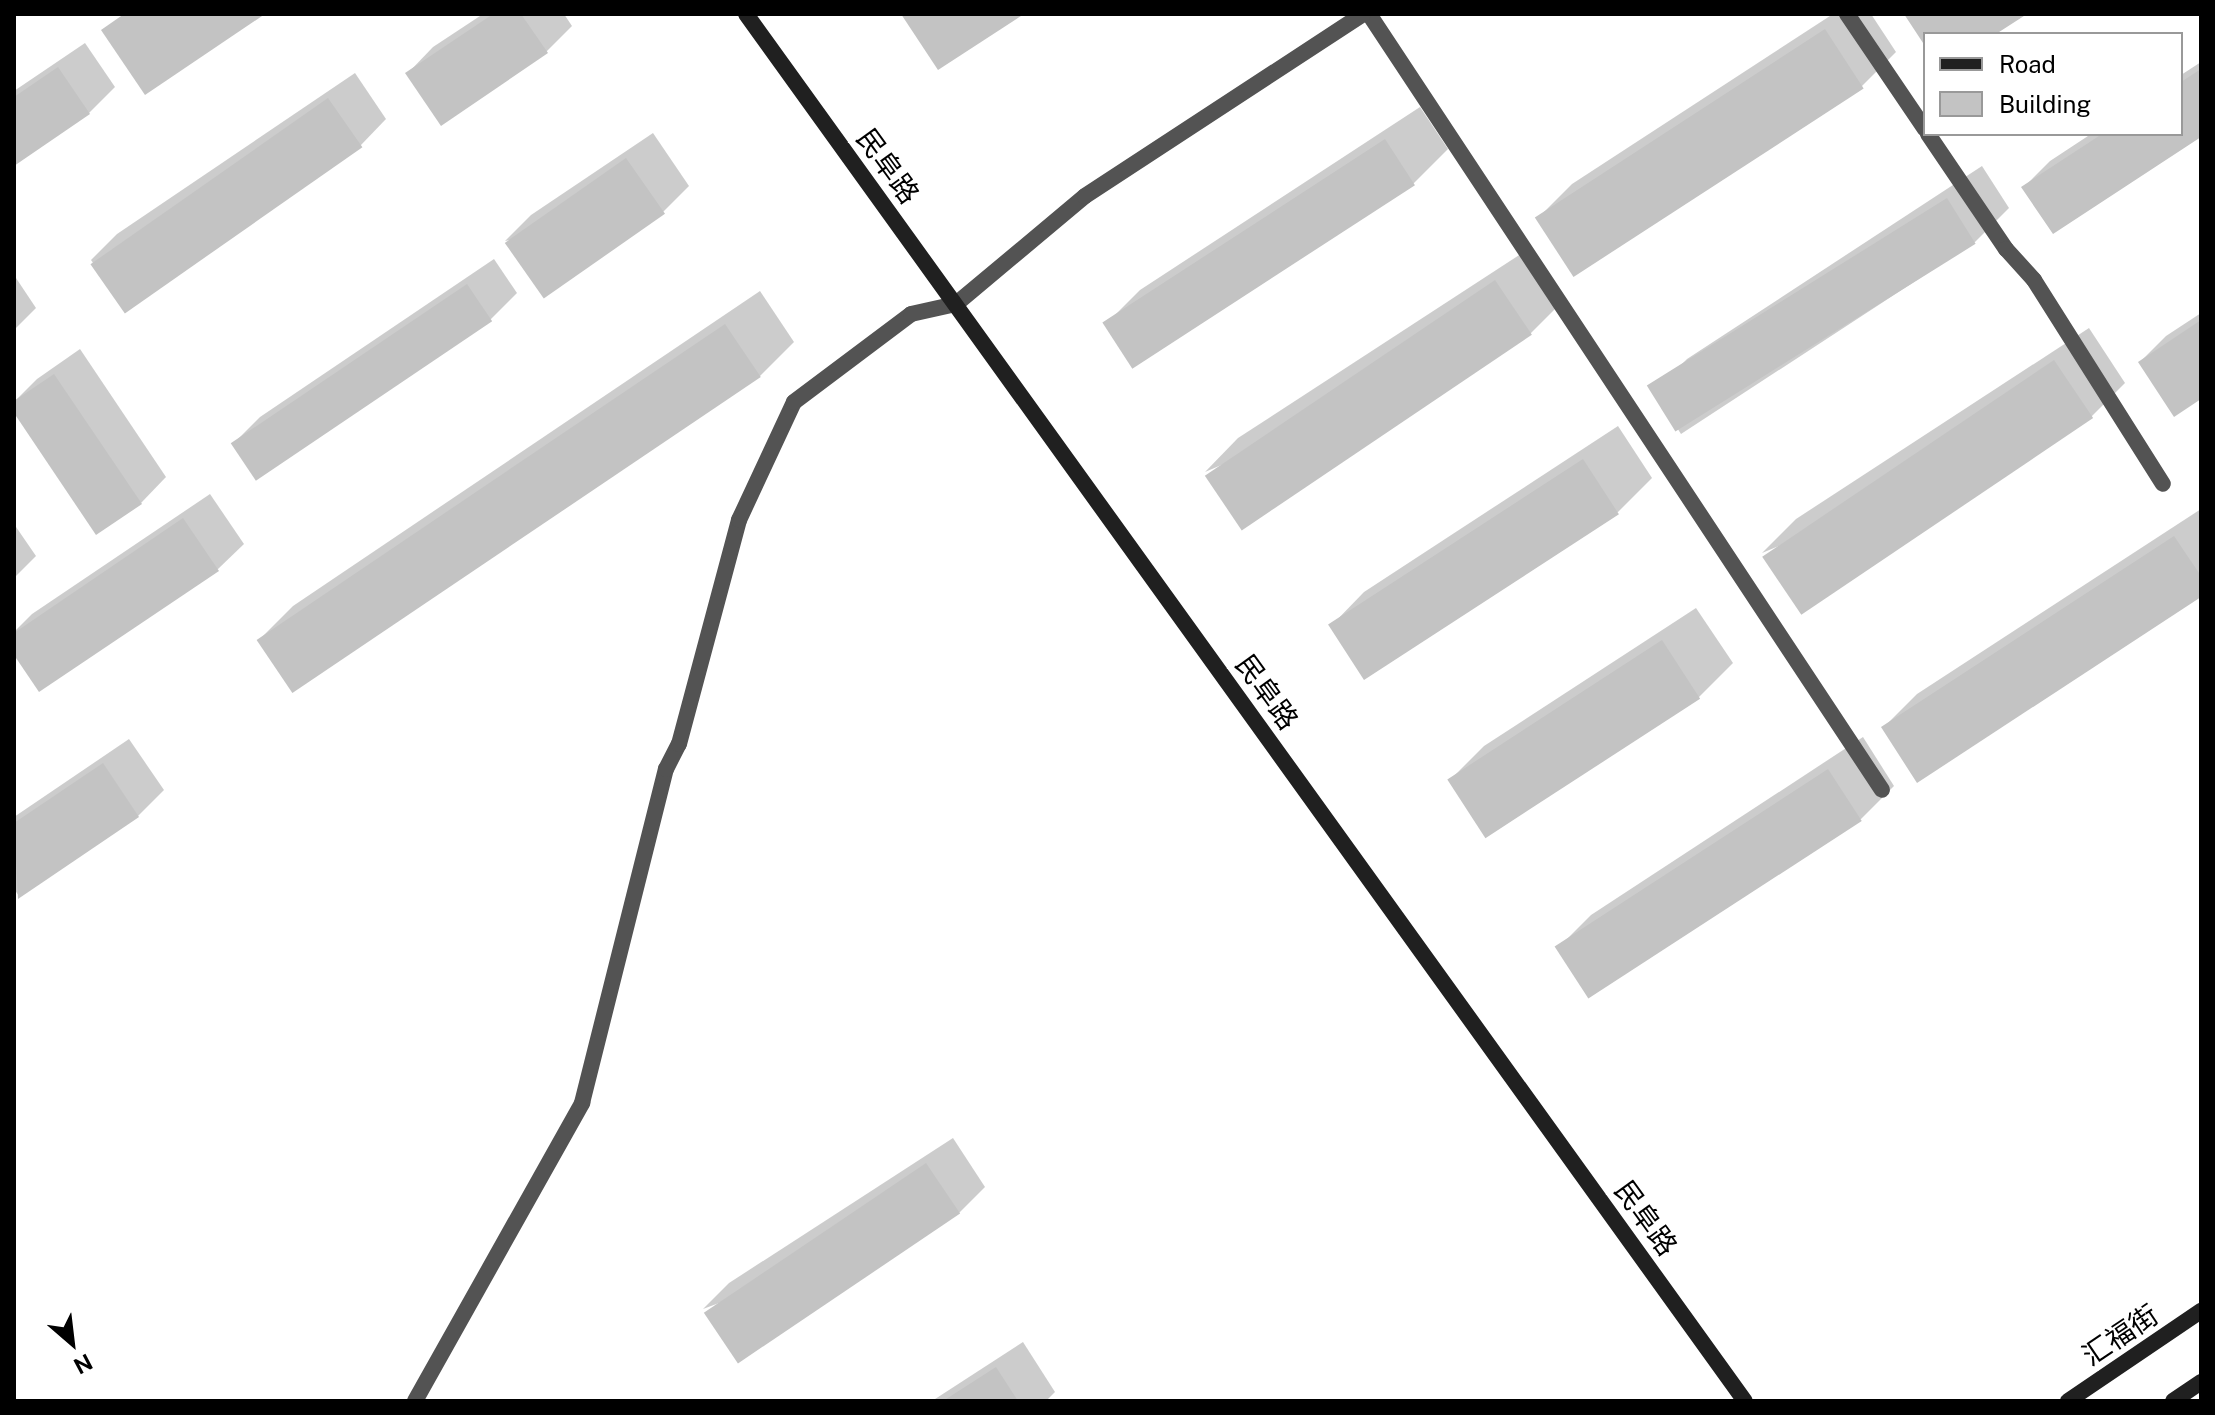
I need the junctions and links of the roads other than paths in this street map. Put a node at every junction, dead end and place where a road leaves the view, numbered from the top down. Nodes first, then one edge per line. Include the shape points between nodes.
1 (746, 14) edge
2 (1366, 14) edge
3 (1847, 14) edge
4 (1923, 126) edge
5 (1929, 136) edge
6 (956, 304) junction
7 (2163, 484) dead end
8 (1882, 790) dead end
9 (2201, 1311) edge
10 (2201, 1382) edge
11 (415, 1401) edge
12 (1745, 1401) edge
13 (2068, 1401) edge
14 (2173, 1401) edge

1 - 6 street, 民阜路
2 - 6 street via 1085,196
2 - 8 street
3 - 4 street
5 - 7 street via 2006,249 2034,280
6 - 11 street via 911,314 794,402 739,520 679,744 666,769 582,1103
6 - 12 street, 民阜路
9 - 13 street, 汇福街
10 - 14 street

